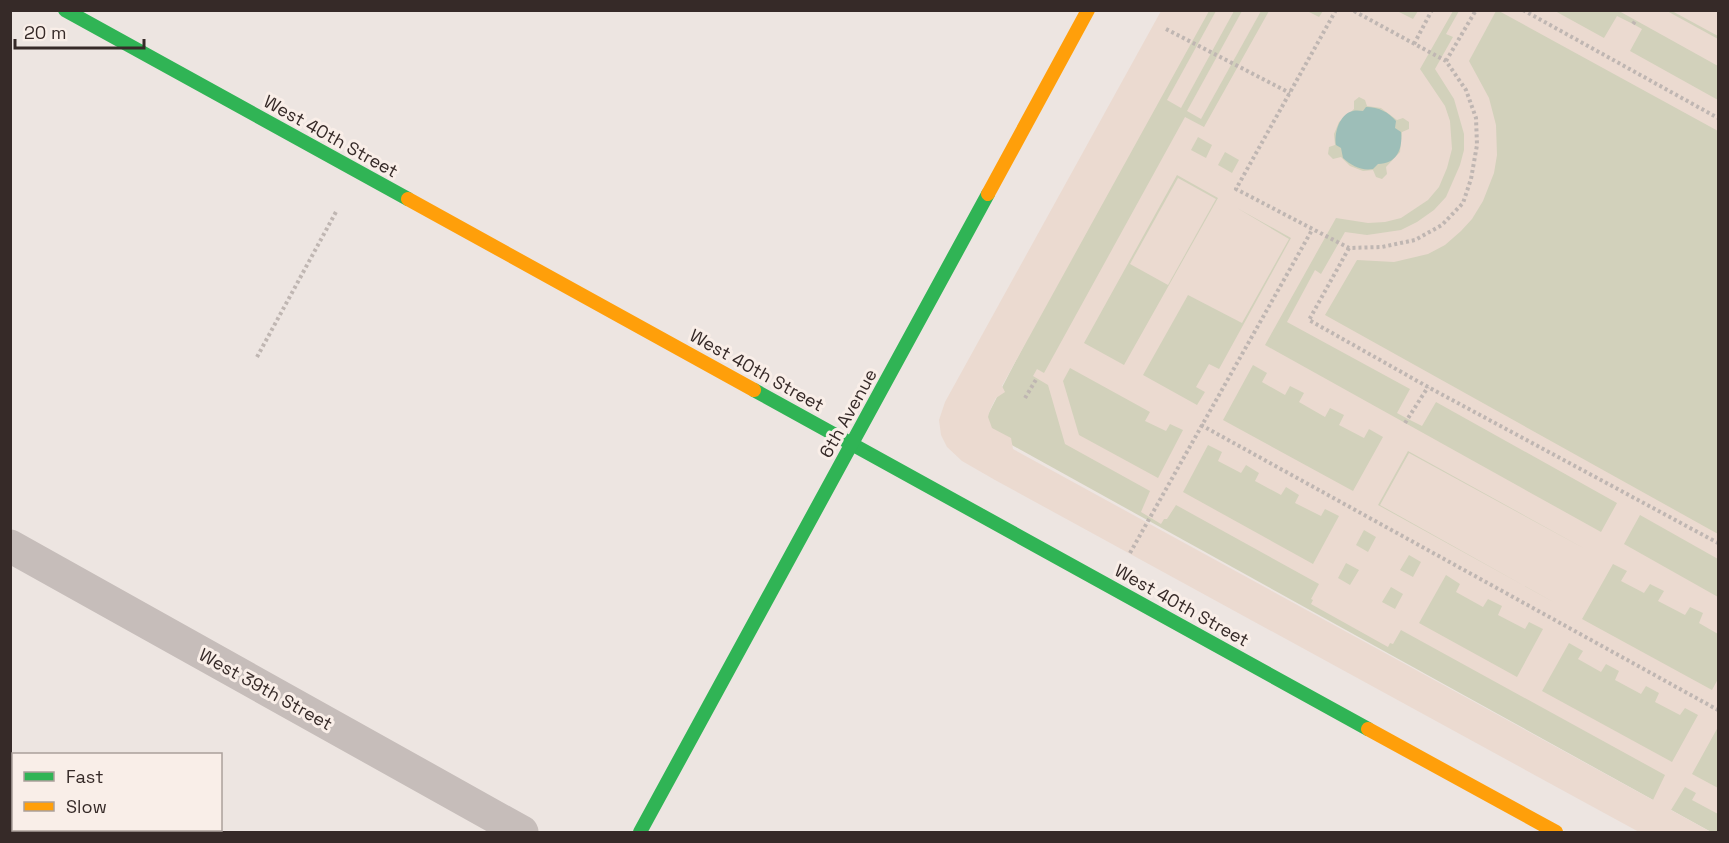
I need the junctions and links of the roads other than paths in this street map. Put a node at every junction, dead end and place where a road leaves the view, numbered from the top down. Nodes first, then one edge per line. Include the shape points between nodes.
1 (65, 10) edge
2 (1088, 10) edge
3 (852, 443) junction
4 (10, 546) edge
5 (522, 832) edge
6 (640, 832) edge
7 (1556, 832) edge

1 - 3 street, West 40th Street
2 - 3 street, 6th Avenue
3 - 6 street, 6th Avenue
3 - 7 street, West 40th Street
4 - 5 street, West 39th Street

